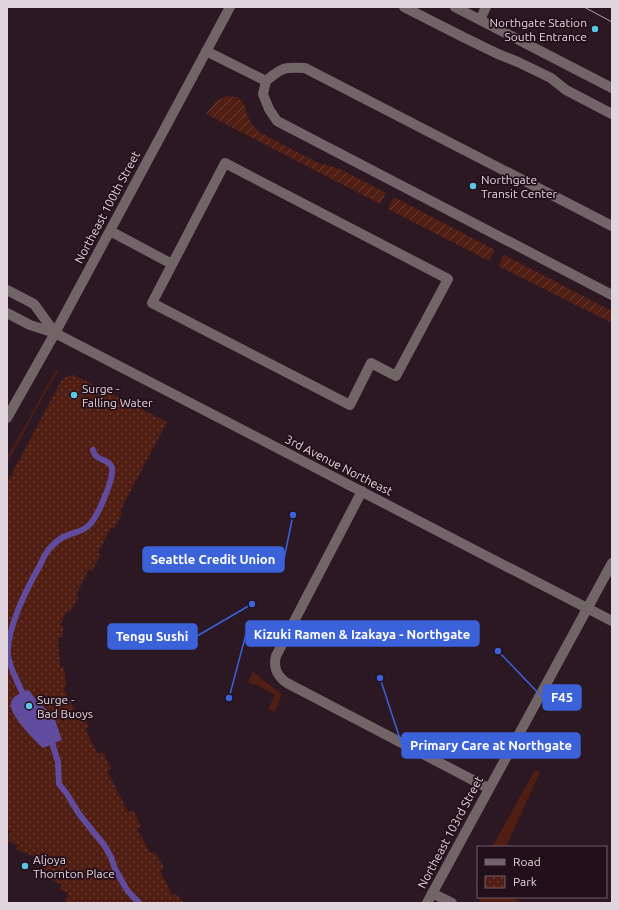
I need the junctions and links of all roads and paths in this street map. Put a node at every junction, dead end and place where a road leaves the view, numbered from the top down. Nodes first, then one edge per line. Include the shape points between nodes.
1 (230, 7) edge
2 (404, 7) edge
3 (455, 7) edge
4 (486, 7) edge
5 (480, 20) junction
6 (206, 51) junction
7 (266, 81) junction
8 (612, 88) edge
9 (612, 114) edge
10 (612, 226) edge
11 (110, 231) junction
12 (172, 264) junction
13 (7, 290) edge
14 (612, 295) edge
15 (7, 313) edge
16 (55, 333) junction
17 (7, 418) edge
18 (362, 491) junction
19 (612, 563) edge
20 (587, 608) junction
21 (612, 621) edge
22 (488, 788) junction
23 (432, 893) junction
24 (427, 903) edge
25 (452, 903) edge

1 - 6 street, Northeast 100th Street
2 - 9 street via 551,78 566,90
3 - 5 street
4 - 5 street
5 - 8 street
6 - 7 street
6 - 11 street, Northeast 100th Street
7 - 10 street via 276,72 288,67 305,68
7 - 14 street via 264,94 269,109 277,121
11 - 12 street
11 - 16 street, Northeast 100th Street
12 - 12 street via 224,163 448,279 396,376 372,364 350,405 152,303
13 - 16 street, 3rd Avenue Northeast via 34,304
15 - 16 street, 3rd Avenue Northeast via 30,325
16 - 17 street, Northeast 100th Street
16 - 18 street, 3rd Avenue Northeast
18 - 20 street, 3rd Avenue Northeast
18 - 22 street via 276,656 274,662 277,674 287,683
19 - 20 street, Northeast 103rd Street
20 - 21 street, 3rd Avenue Northeast
20 - 22 street, Northeast 103rd Street
22 - 23 street, Northeast 103rd Street
23 - 24 street, Northeast 103rd Street
23 - 25 street

